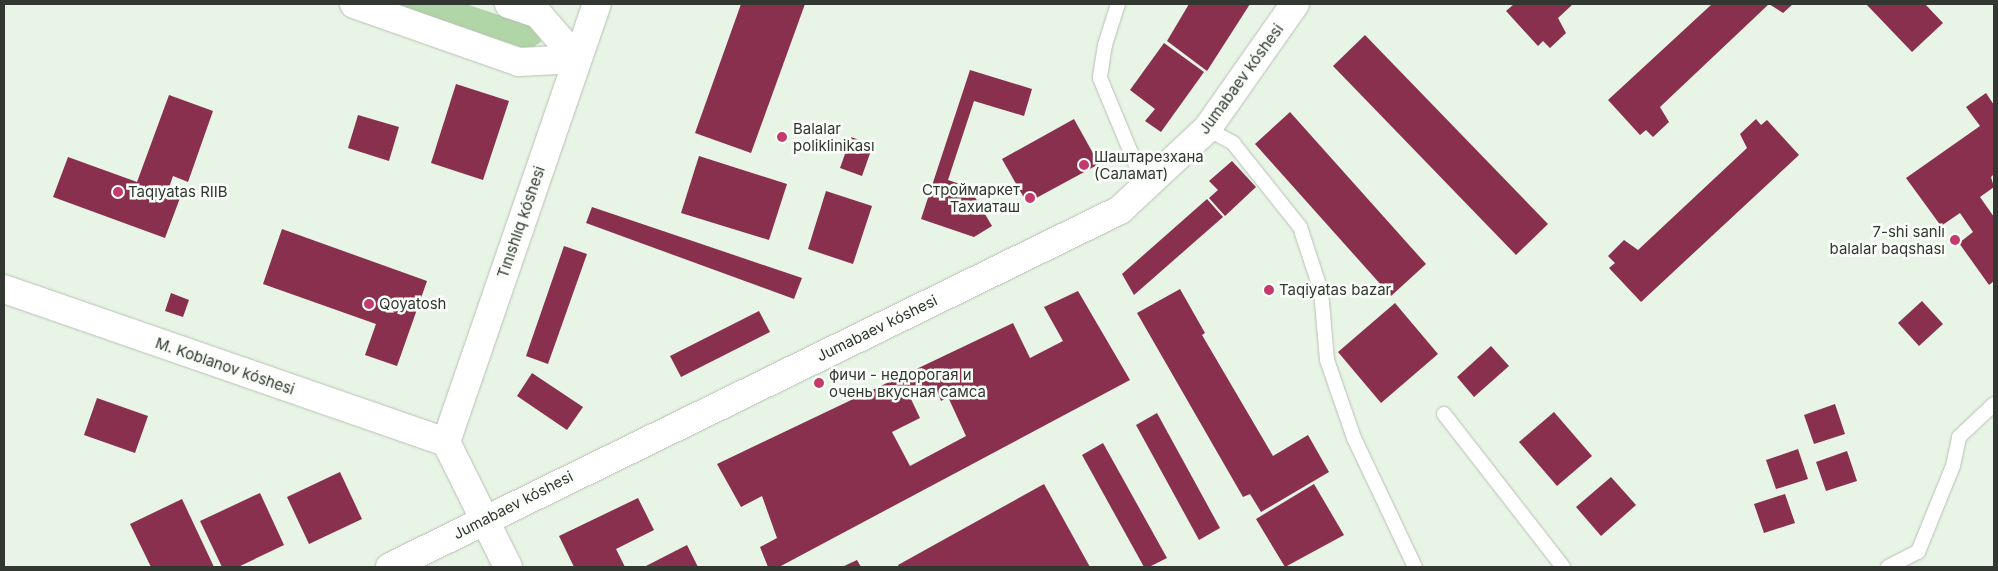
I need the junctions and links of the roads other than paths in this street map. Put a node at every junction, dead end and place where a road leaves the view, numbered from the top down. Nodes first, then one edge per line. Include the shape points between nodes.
1 (354, 4) edge
2 (509, 4) edge
3 (598, 4) edge
4 (1118, 4) edge
5 (1295, 4) edge
6 (577, 59) junction
7 (1207, 129) junction
8 (1146, 189) junction
9 (4, 289) edge
10 (1994, 404) edge
11 (1444, 414) dead end
12 (446, 442) junction
13 (485, 520) junction
14 (390, 567) edge
15 (508, 567) edge
16 (1415, 567) edge
17 (1563, 567) edge
18 (1888, 567) edge

1 - 6 street via 519,62
2 - 6 street via 538,14
3 - 6 street, Tınıshlıq kóshesi
4 - 8 lane via 1105,45 1100,78
5 - 7 street, Jumabaev kóshesi
6 - 12 street, Tınıshlıq kóshesi
7 - 8 street, Jumabaev kóshesi
7 - 16 lane via 1234,144 1300,227 1321,291 1327,360 1354,438
8 - 13 street, Jumabaev kóshesi via 1120,210
9 - 12 street, M. Koblanov kóshesi
10 - 18 lane via 1959,437 1953,466 1918,552
11 - 17 lane
12 - 13 street
13 - 14 street, Jumabaev kóshesi
13 - 15 street

